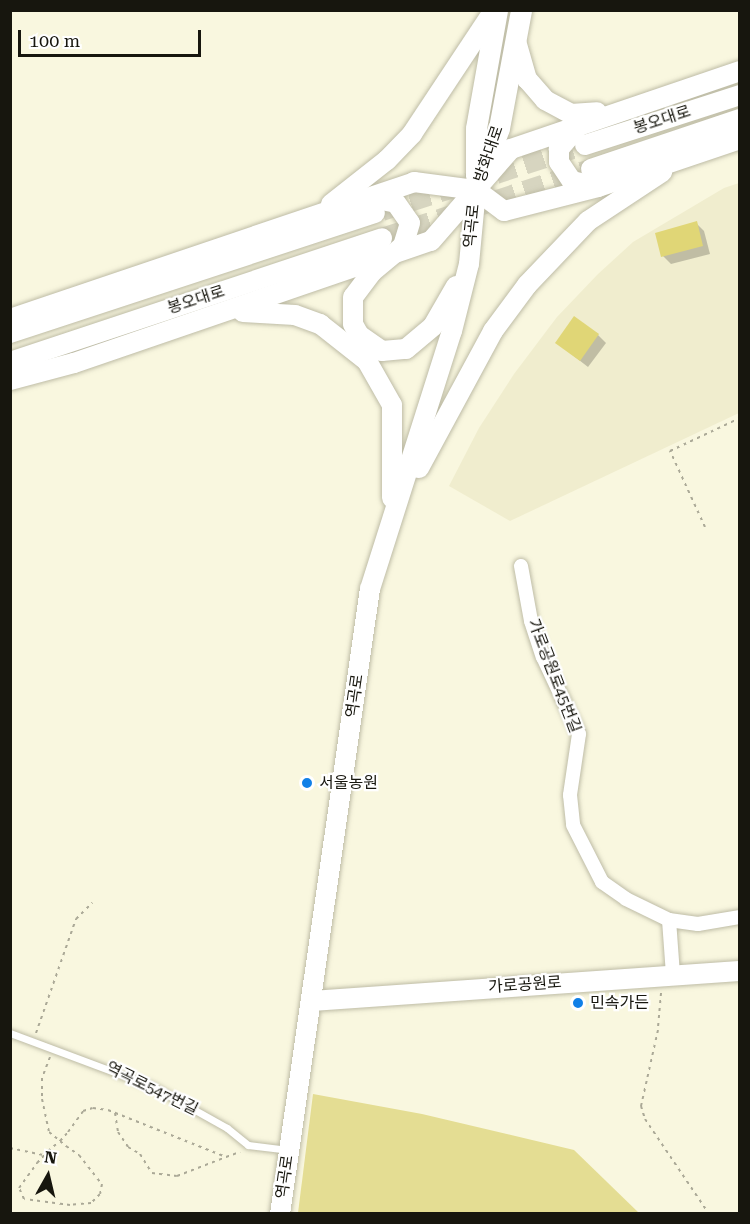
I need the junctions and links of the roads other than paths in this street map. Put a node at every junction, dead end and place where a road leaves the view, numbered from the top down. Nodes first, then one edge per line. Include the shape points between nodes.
1 (495, 10) edge
2 (521, 10) edge
3 (516, 41) junction
4 (740, 71) edge
5 (740, 95) edge
6 (624, 110) junction
7 (740, 119) edge
8 (579, 126) junction
9 (740, 139) edge
10 (585, 145) tunnel mouth
11 (698, 151) junction
12 (594, 178) junction
13 (476, 190) junction
14 (372, 205) junction
15 (319, 213) junction
16 (382, 238) tunnel mouth
17 (391, 256) junction
18 (468, 264) junction
19 (223, 313) junction
20 (10, 319) edge
21 (10, 333) edge
22 (10, 362) edge
23 (10, 380) edge
24 (392, 518) junction
25 (521, 566) dead end
26 (740, 917) edge
27 (669, 920) junction
28 (740, 971) edge
29 (666, 975) junction
30 (310, 1001) junction
31 (10, 1033) edge
32 (289, 1151) junction
33 (280, 1214) edge

1 - 13 main road, 방화대로 via 476,128
1 - 15 street via 412,134 380,167
2 - 3 main road, 방화대로
3 - 6 street via 530,85 557,109 571,114
3 - 13 main road, 방화대로 via 500,128
4 - 6 street
5 - 10 street, 봉오대로
6 - 8 street
7 - 12 street, 봉오대로
8 - 12 street via 560,149 559,162 572,181
8 - 13 street via 511,149
9 - 11 street
11 - 12 street
11 - 24 street via 588,221 527,285 493,332
12 - 13 street via 504,211
13 - 14 street via 414,182
13 - 17 street via 431,241
13 - 18 street, 역곡로
14 - 15 street
14 - 17 street via 396,203 410,223 403,246
14 - 21 street, 봉오대로
15 - 20 street
16 - 22 street, 봉오대로
17 - 18 street via 360,285 351,309 359,335 382,351 406,349 424,337
17 - 19 street
18 - 24 street, 역곡로 via 430,406
19 - 23 street
19 - 24 street via 295,315 337,334 367,361 392,405
24 - 30 street, 역곡로 via 370,589
25 - 27 street, 가로공원로45번길 via 540,648 579,735 570,795 573,825 602,882
26 - 27 street, 가로공원로45번길 via 698,924
27 - 29 street
28 - 29 street, 가로공원로
29 - 30 street, 가로공원로
30 - 32 street, 역곡로
31 - 32 lane, 역곡로547번길 via 152,1086 227,1128 248,1145
32 - 33 street, 역곡로

